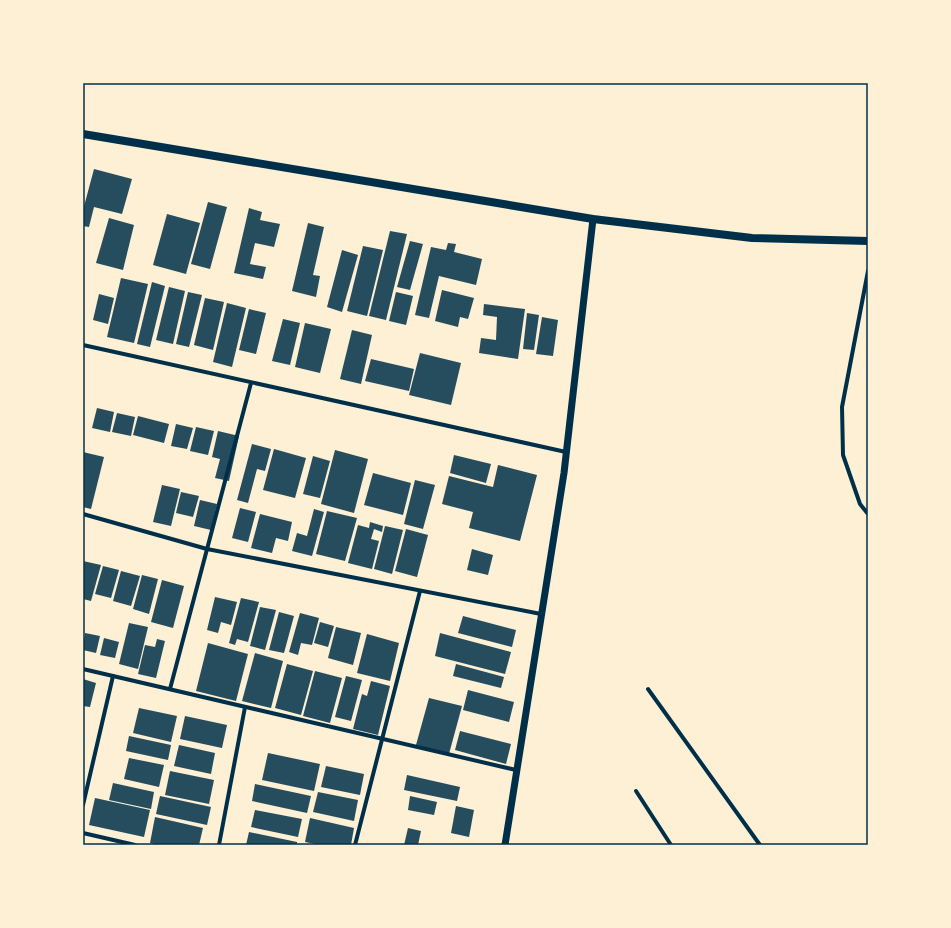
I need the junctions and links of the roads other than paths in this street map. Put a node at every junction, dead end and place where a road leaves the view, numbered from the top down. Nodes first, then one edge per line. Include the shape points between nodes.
1 (83, 134) edge
2 (593, 219) junction
3 (868, 241) edge
4 (868, 271) edge
5 (83, 345) edge
6 (251, 383) junction
7 (566, 452) junction
8 (83, 514) edge
9 (868, 514) edge
10 (207, 549) junction
11 (420, 591) junction
12 (541, 614) junction
13 (83, 668) edge
14 (113, 676) junction
15 (170, 689) junction
16 (648, 689) dead end
17 (245, 707) junction
18 (383, 739) junction
19 (516, 770) junction
20 (636, 791) dead end
21 (83, 806) edge
22 (83, 833) edge
23 (135, 845) edge
24 (219, 845) edge
25 (354, 845) edge
26 (505, 845) edge
27 (671, 845) edge
28 (760, 845) edge

1 - 2 main road
2 - 3 main road via 752,238
2 - 7 street
4 - 9 street via 842,407 843,455 860,504
5 - 6 street
6 - 7 street
6 - 10 street
7 - 12 street
8 - 10 street
10 - 11 street
10 - 15 street
11 - 12 street
11 - 18 street
12 - 19 street
13 - 14 street
14 - 15 street
14 - 21 street
15 - 17 street
16 - 28 street
17 - 18 street
17 - 24 street
18 - 19 street
18 - 25 street
19 - 26 street
20 - 27 street
22 - 23 street

